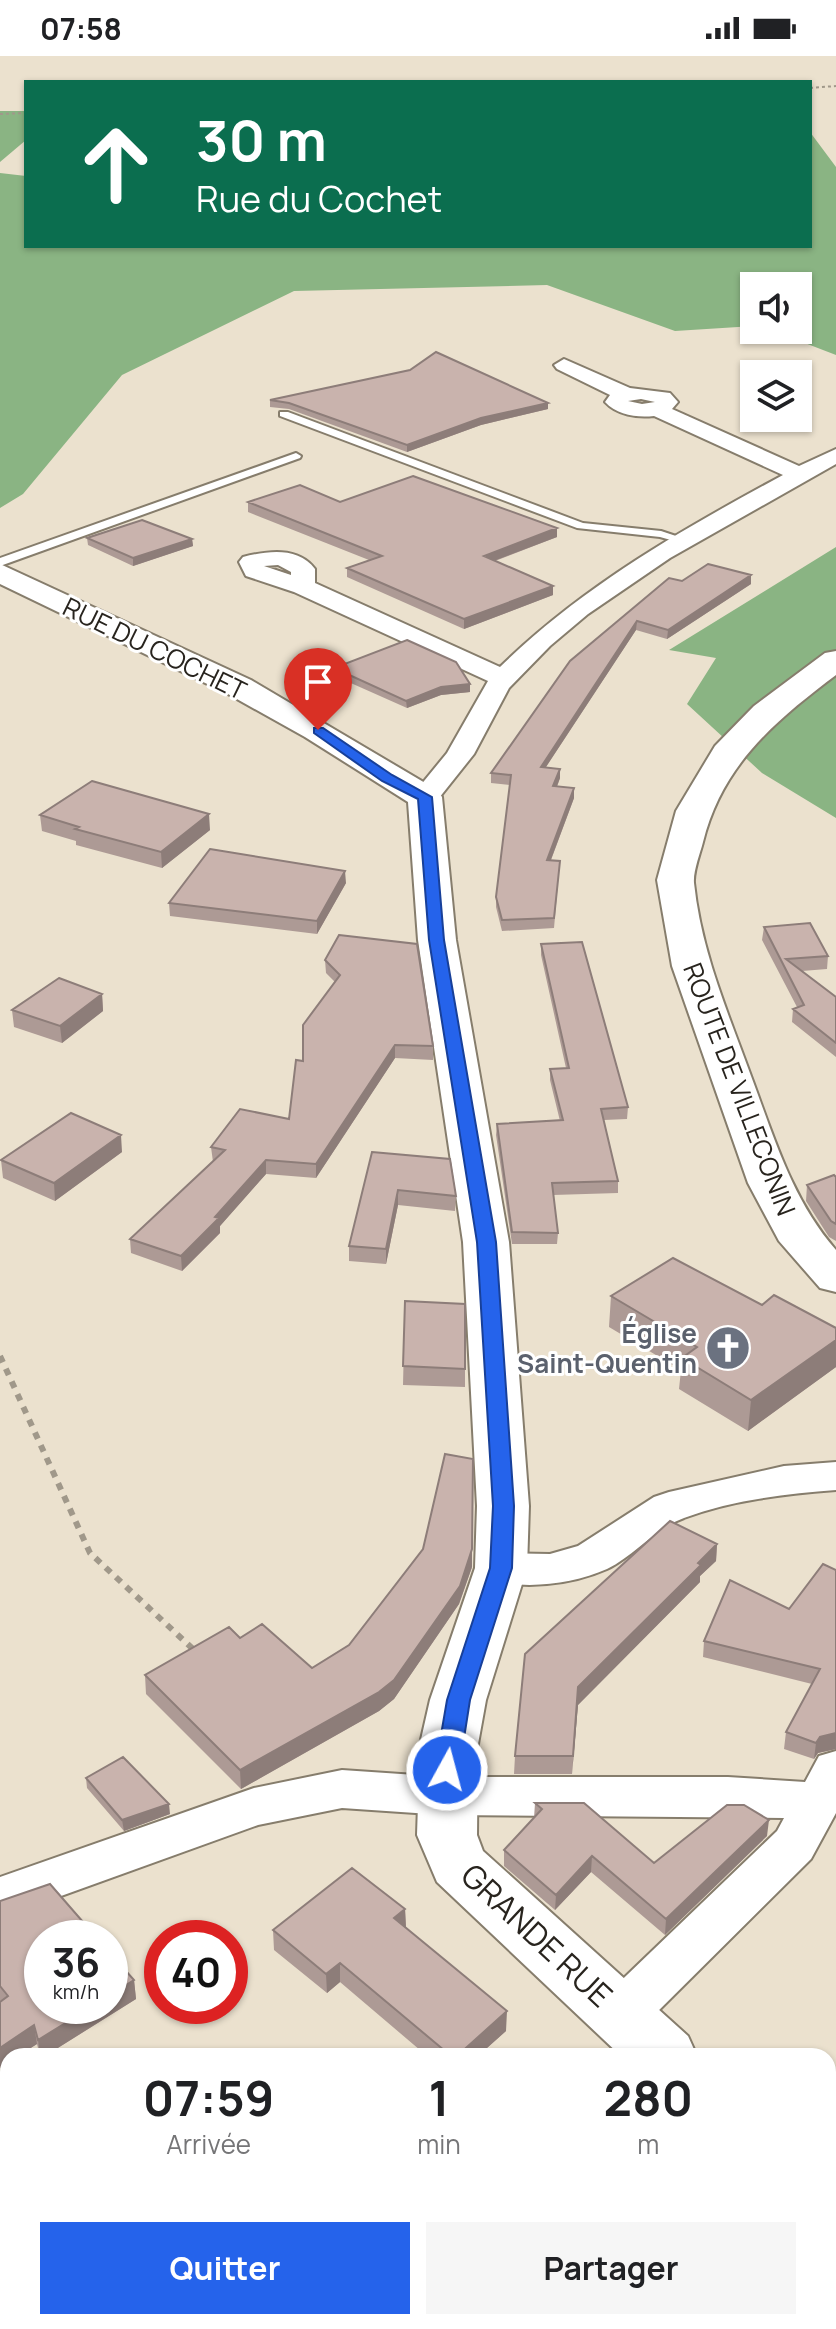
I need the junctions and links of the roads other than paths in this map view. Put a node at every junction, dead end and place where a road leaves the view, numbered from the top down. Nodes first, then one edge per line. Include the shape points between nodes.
1 (564, 365) dead end
2 (284, 414) edge
3 (836, 455) edge
4 (296, 456) dead end
5 (800, 475) junction
6 (685, 541) junction
7 (0, 562) edge
8 (0, 573) edge
9 (303, 587) dead end
10 (836, 660) edge
11 (503, 678) junction
12 (425, 797) junction
13 (836, 1278) edge
14 (836, 1476) edge
15 (501, 1568) junction
16 (827, 1785) edge
17 (445, 1796) junction
18 (0, 1898) edge
19 (621, 2014) junction
20 (657, 2048) edge

1 - 5 street via 625,394 616,399 618,405 656,409
2 - 6 lane via 581,526
3 - 5 street
4 - 7 lane
5 - 6 street
6 - 11 street via 604,590
8 - 12 street, RUE DU COCHET via 194,664 318,730 387,778
9 - 11 street
10 - 13 street, ROUTE DE VILLECONIN via 765,713 727,753 693,811 675,880 691,966 770,1183 795,1231
11 - 12 street via 459,756
12 - 15 street via 437,940 486,1242 503,1506
14 - 15 street via 784,1480 669,1507 592,1558 550,1569
15 - 17 street, GRANDE RUE via 458,1700
16 - 17 street via 728,1796
16 - 19 street via 794,1845
17 - 18 street via 342,1789 254,1807
17 - 19 street, GRANDE RUE via 447,1835 458,1865
19 - 20 street, GRANDE RUE

